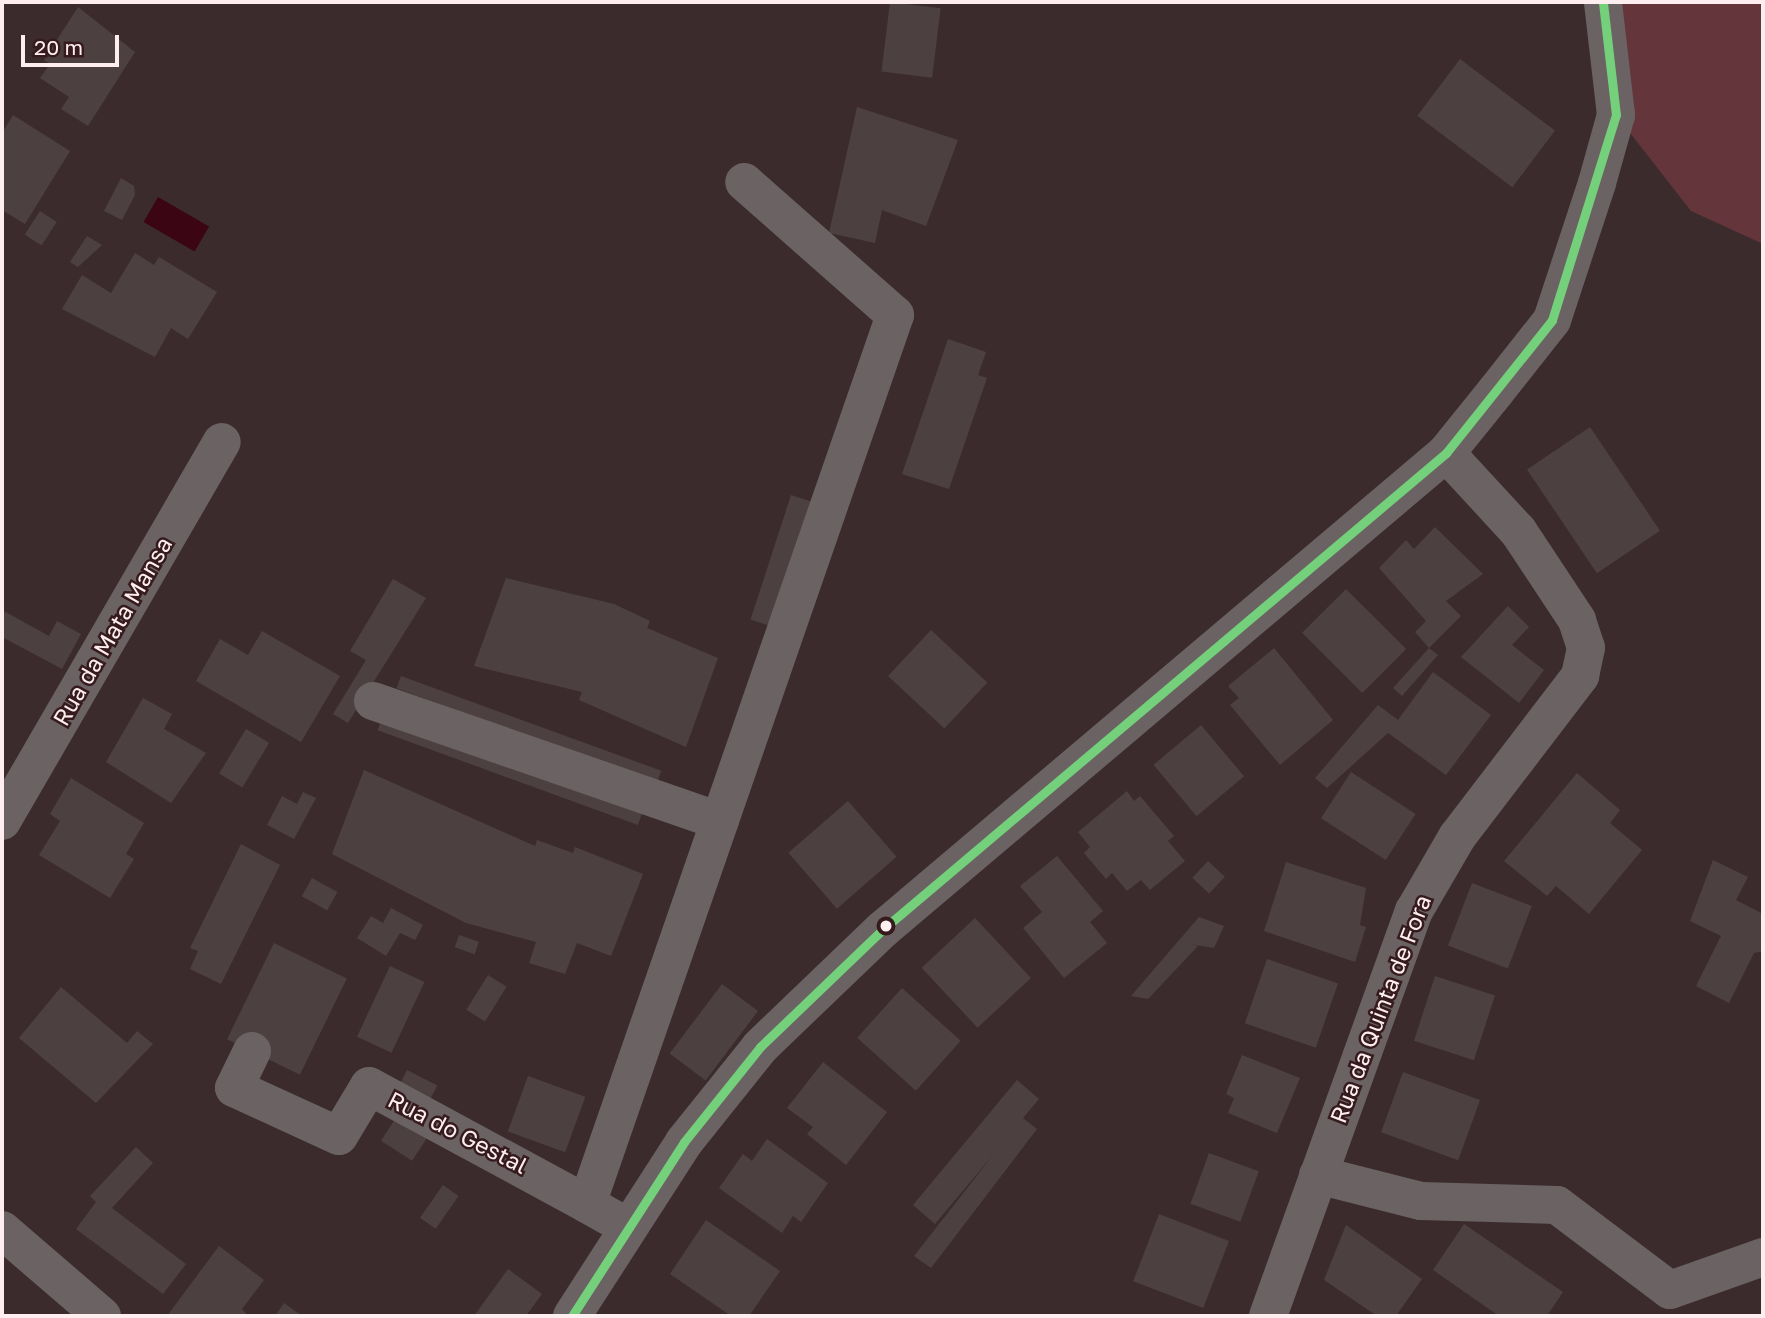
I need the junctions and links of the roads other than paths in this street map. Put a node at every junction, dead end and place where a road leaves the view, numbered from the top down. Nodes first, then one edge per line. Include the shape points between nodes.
1 (1602, 2) edge
2 (744, 182) dead end
3 (222, 442) dead end
4 (1446, 453) junction
5 (373, 701) dead end
6 (2, 821) edge
7 (720, 821) junction
8 (252, 1051) dead end
9 (1318, 1175) junction
10 (587, 1203) junction
11 (626, 1226) junction
12 (2, 1230) edge
13 (1763, 1257) edge
14 (102, 1316) edge
15 (572, 1316) edge
16 (1268, 1316) edge

1 - 4 street via 1616,115 1552,320
2 - 7 street via 895,314
3 - 6 street, Rua da Mata Mansa
4 - 9 street, Rua da Quinta de Fora via 1518,531 1577,620 1586,648 1580,676 1457,836 1414,911
4 - 11 street via 843,965 760,1047
5 - 7 street
7 - 10 street
8 - 10 street, Rua do Gestal via 234,1088 339,1136 369,1086
9 - 13 street via 1421,1201 1557,1205 1670,1290
9 - 16 street, Rua da Quinta de Fora
10 - 11 street
11 - 15 street
12 - 14 street

